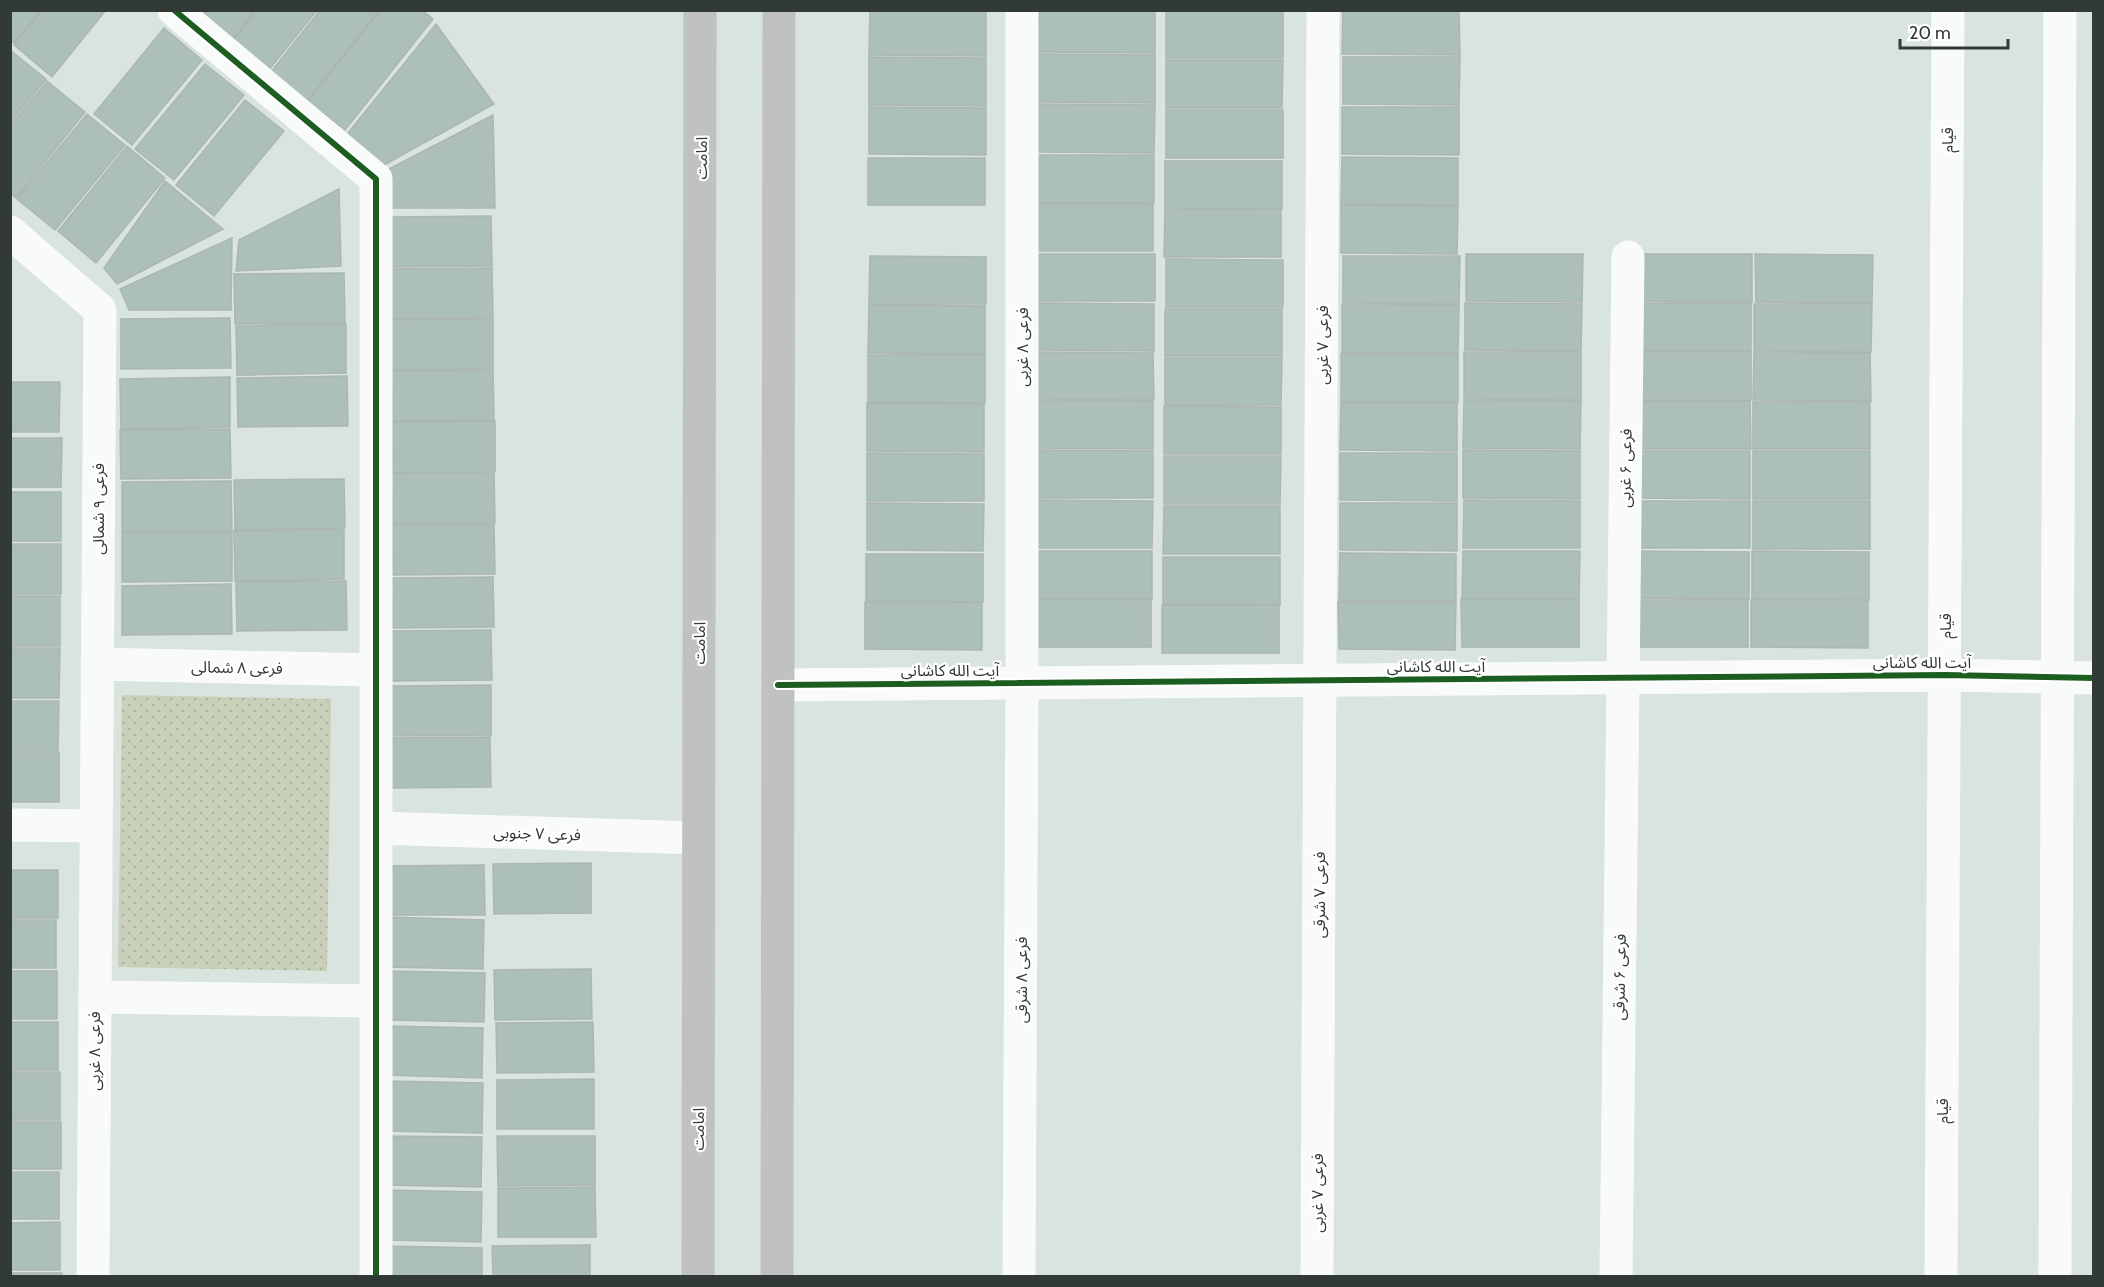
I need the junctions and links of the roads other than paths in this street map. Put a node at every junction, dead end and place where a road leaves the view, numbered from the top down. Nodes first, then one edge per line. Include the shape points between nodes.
1 (174, 10) edge
2 (700, 10) edge
3 (779, 10) edge
4 (1022, 10) edge
5 (1323, 10) edge
6 (1948, 10) edge
7 (2060, 10) edge
8 (10, 232) edge
9 (1628, 257) dead end
10 (97, 664) junction
11 (376, 670) junction
12 (1945, 675) junction
13 (1623, 678) junction
14 (2058, 678) junction
15 (2094, 678) edge
16 (1321, 680) junction
17 (1022, 683) junction
18 (778, 684) junction
19 (10, 825) edge
20 (96, 826) junction
21 (376, 828) junction
22 (698, 838) junction
23 (95, 997) junction
24 (376, 1001) junction
25 (1318, 1109) joint
26 (93, 1276) edge
27 (376, 1276) edge
28 (698, 1276) edge
29 (777, 1276) edge
30 (1019, 1276) edge
31 (1317, 1276) edge
32 (1616, 1276) edge
33 (1941, 1276) edge
34 (2055, 1276) edge

1 - 11 street via 376,179
2 - 22 main road, امامت
3 - 18 main road
4 - 17 street, فرعی ۸ غربی
5 - 16 street, فرعی ۷ غربی
6 - 12 street, قیام
7 - 14 street
8 - 10 street, فرعی ۹ شمالی via 100,310
9 - 13 street, فرعی ۶ غربی
10 - 11 street, فرعی ۸ شمالی
10 - 20 street, فرعی ۹ شمالی
11 - 21 street
12 - 13 street, آیت الله کاشانی
12 - 14 street, آیت الله کاشانی
12 - 33 street, قیام
13 - 16 street, آیت الله کاشانی
13 - 32 street, فرعی ۶ شرقی
14 - 15 street, آیت الله کاشانی
14 - 34 street
16 - 17 street, آیت الله کاشانی
16 - 25 street, فرعی ۷ شرقی
17 - 18 street, آیت الله کاشانی
17 - 30 street, فرعی ۸ شرقی
18 - 29 main road
19 - 20 street
20 - 23 street, فرعی ۸ غربی
21 - 22 street, فرعی ۷ جنوبی
21 - 24 street
22 - 28 main road, امامت
23 - 24 street
23 - 26 street, فرعی ۸ غربی
24 - 27 street
25 - 31 street, فرعی ۷ غربی

